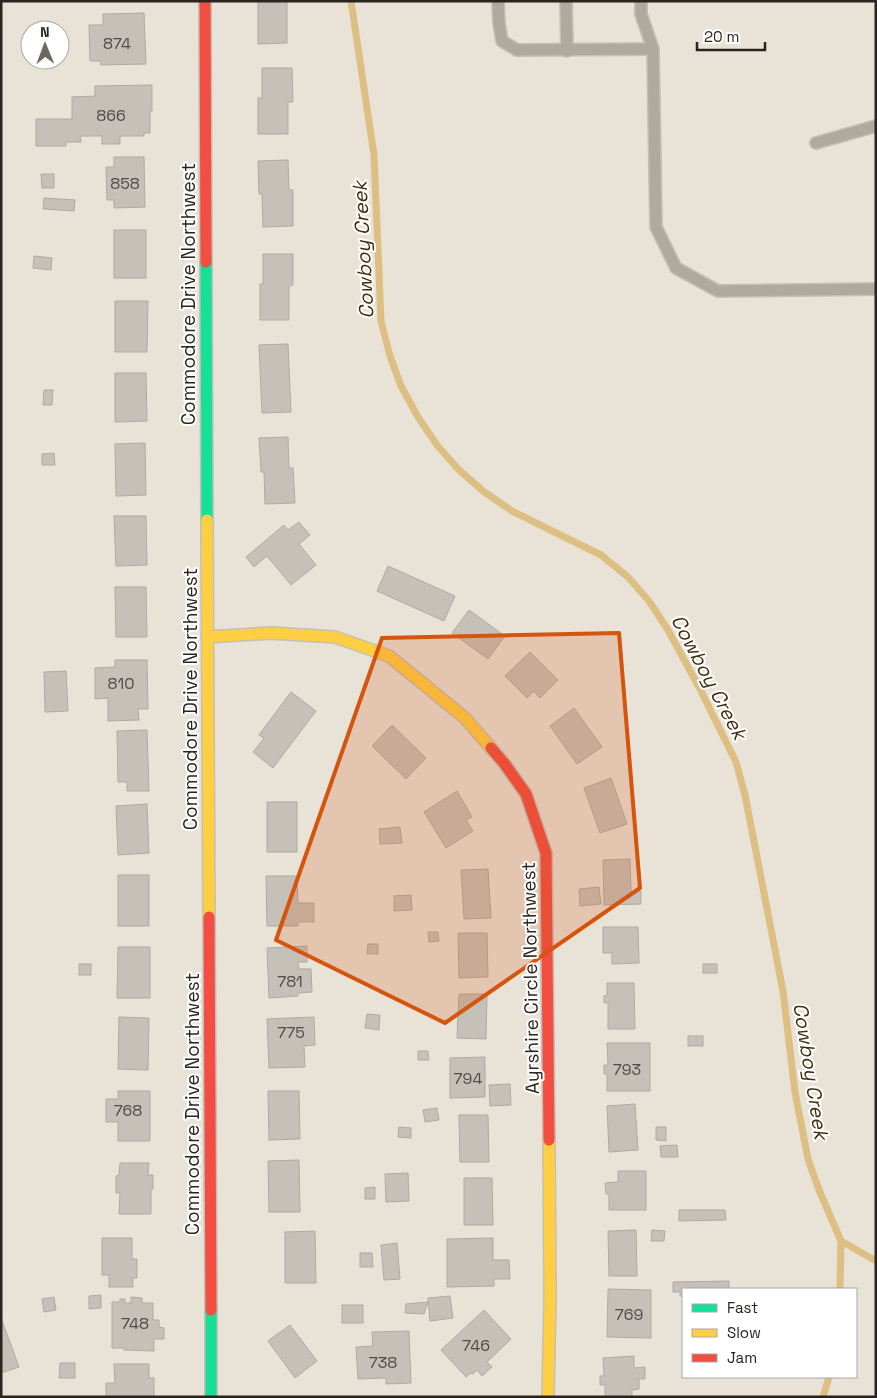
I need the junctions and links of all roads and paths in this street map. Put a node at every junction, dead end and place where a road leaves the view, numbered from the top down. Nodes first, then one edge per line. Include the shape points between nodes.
1 (205, 1) edge
2 (498, 1) edge
3 (566, 1) edge
4 (641, 1) edge
5 (653, 49) junction
6 (567, 50) junction
7 (876, 126) edge
8 (816, 143) dead end
9 (876, 290) edge
10 (207, 637) junction
11 (211, 1397) edge
12 (548, 1397) edge

1 - 10 street, Commodore Drive Northwest
2 - 6 lane via 502,41 517,50
3 - 6 lane
4 - 5 lane via 641,14
5 - 6 lane
5 - 9 lane via 656,227 676,268 718,292
7 - 8 lane
10 - 11 street, Commodore Drive Northwest
10 - 12 street, Ayrshire Circle Northwest via 271,633 335,637 389,656 465,718 526,794 546,853

